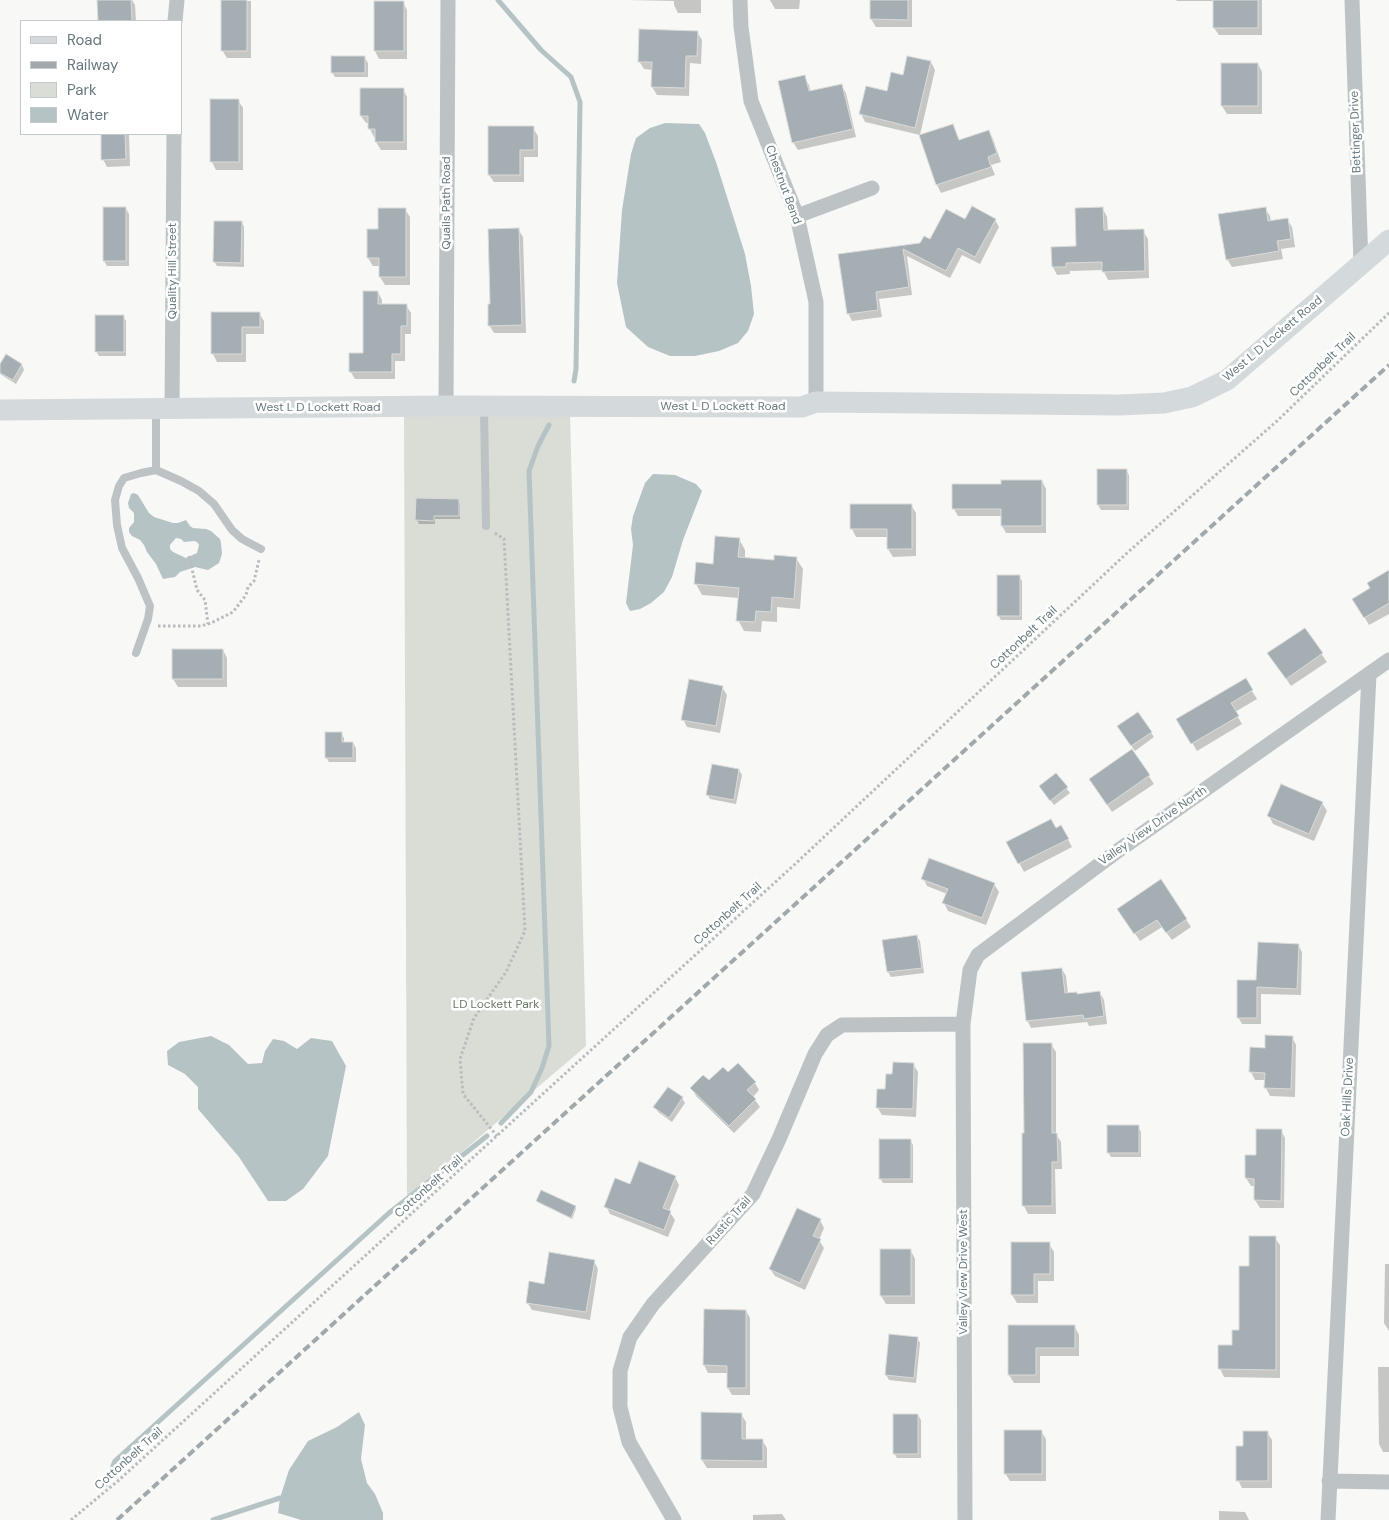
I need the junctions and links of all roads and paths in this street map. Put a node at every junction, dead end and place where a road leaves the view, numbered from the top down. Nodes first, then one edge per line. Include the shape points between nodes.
1 (177, 0) edge
2 (448, 0) edge
3 (740, 0) edge
4 (1352, 0) edge
5 (175, 20) edge
6 (174, 135) edge
7 (872, 188) dead end
8 (796, 216) junction
9 (1389, 240) edge
10 (1361, 264) junction
11 (1389, 312) edge
12 (816, 402) junction
13 (446, 406) junction
14 (484, 406) junction
15 (164, 409) junction
16 (0, 410) edge
17 (156, 470) junction
18 (486, 526) joint
19 (261, 549) joint
20 (189, 556) dead end
21 (208, 624) junction
22 (154, 626) dead end
23 (136, 652) dead end
24 (1389, 660) edge
25 (1369, 675) junction
26 (963, 1024) junction
27 (497, 1136) junction
28 (1329, 1481) junction
29 (1389, 1482) edge
30 (72, 1520) edge
31 (674, 1520) edge
32 (965, 1520) edge
33 (1328, 1520) edge

1 - 5 street
2 - 13 street, Quails Path Road
3 - 8 street, Chestnut Bend via 751,101
4 - 10 street, Bettinger Drive
6 - 15 street, Quality Hill Street
7 - 8 street
8 - 12 street, Chestnut Bend via 816,302
9 - 10 main road, West L D Lockett Road
10 - 12 main road, West L D Lockett Road via 1227,380 1192,397 1164,403 1119,405
11 - 27 path, Cottonbelt Trail via 1277,421 1127,553 793,866
12 - 14 main road, West L D Lockett Road via 802,407
13 - 14 main road, West L D Lockett Road
13 - 15 main road, West L D Lockett Road
14 - 18 lane
15 - 16 main road, West L D Lockett Road
15 - 17 lane
17 - 19 lane via 199,491 214,504 232,530
17 - 23 lane via 124,478 115,500 122,548 150,606
18 - 27 path via 504,539 524,931 506,972 474,1018 460,1059 464,1094
19 - 21 path via 257,573 246,595 226,616
20 - 21 path via 197,590 205,600
21 - 22 path
24 - 25 street, Valley View Drive North
25 - 26 street, Valley View Drive North via 1118,850 978,955 970,970
25 - 28 street, Oak Hills Drive
26 - 31 street, Rustic Trail via 842,1025 827,1035 815,1054 753,1194 653,1304 630,1337 620,1371 620,1407 629,1442
26 - 32 street, Valley View Drive West
27 - 30 path, Cottonbelt Trail
28 - 29 street
28 - 33 street, Oak Hills Drive

